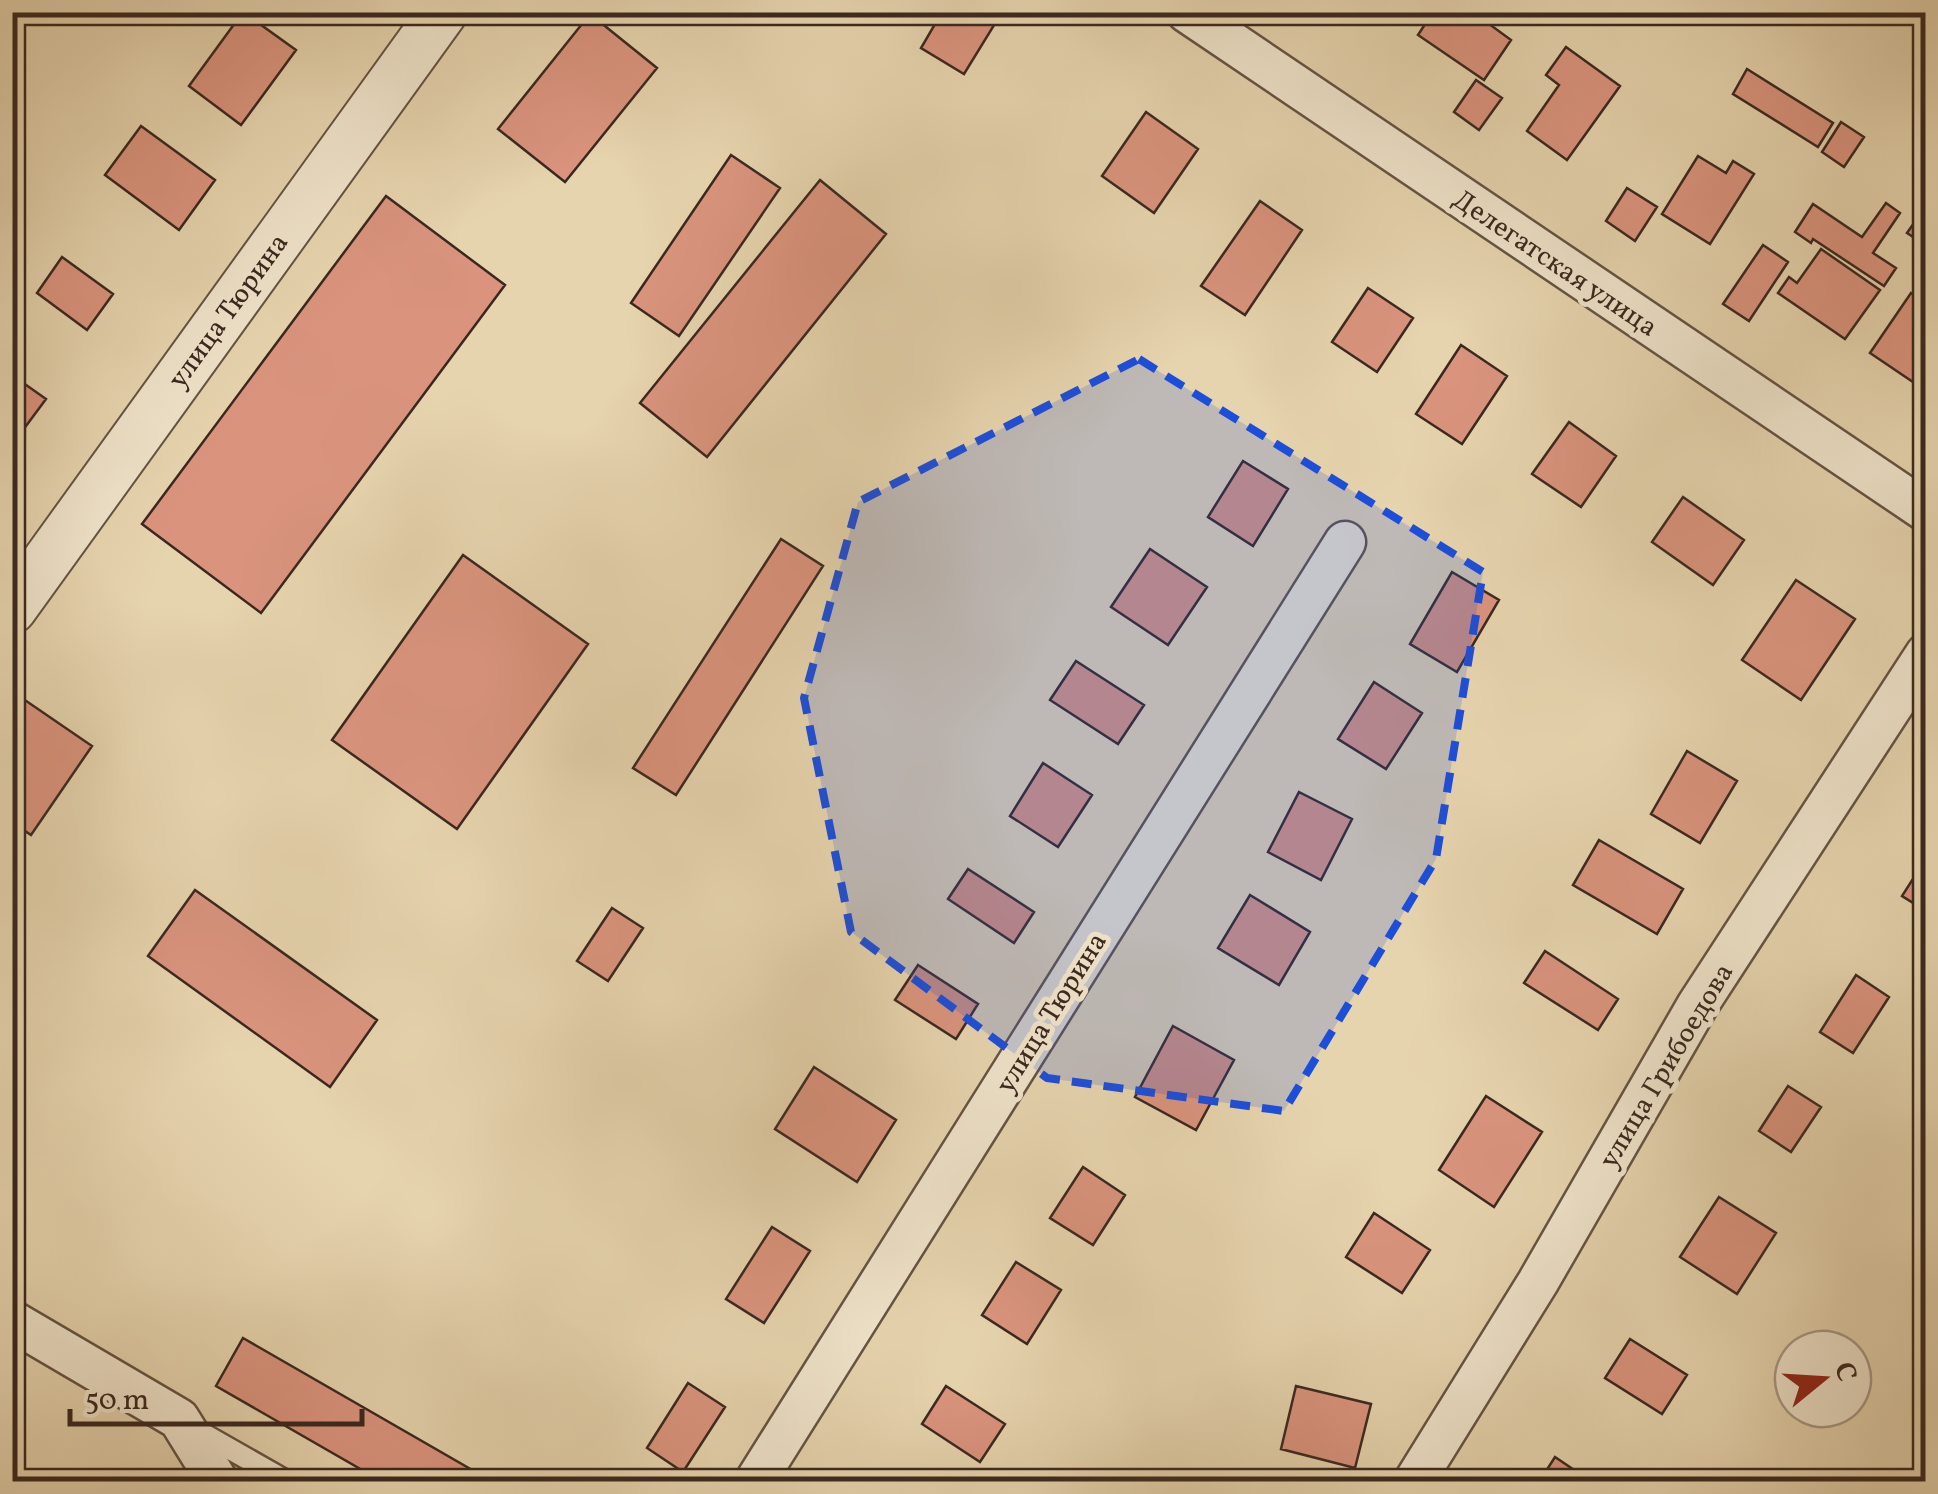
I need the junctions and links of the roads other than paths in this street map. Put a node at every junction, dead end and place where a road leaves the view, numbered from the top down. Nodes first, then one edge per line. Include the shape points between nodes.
1 (442, 12) edge
2 (1187, 12) edge
3 (1926, 511) edge
4 (1344, 542) dead end
5 (12, 609) edge
6 (1926, 654) edge
7 (12, 1321) edge
8 (179, 1420) junction
9 (218, 1482) edge
10 (288, 1482) edge
11 (754, 1482) edge
12 (1414, 1482) edge

1 - 5 street, улица Тюрина
2 - 3 street, Делегатская улица
4 - 11 street, улица Тюрина
6 - 12 street, улица Грибоедова via 1697,1006
7 - 8 street
8 - 9 street
8 - 10 lane

